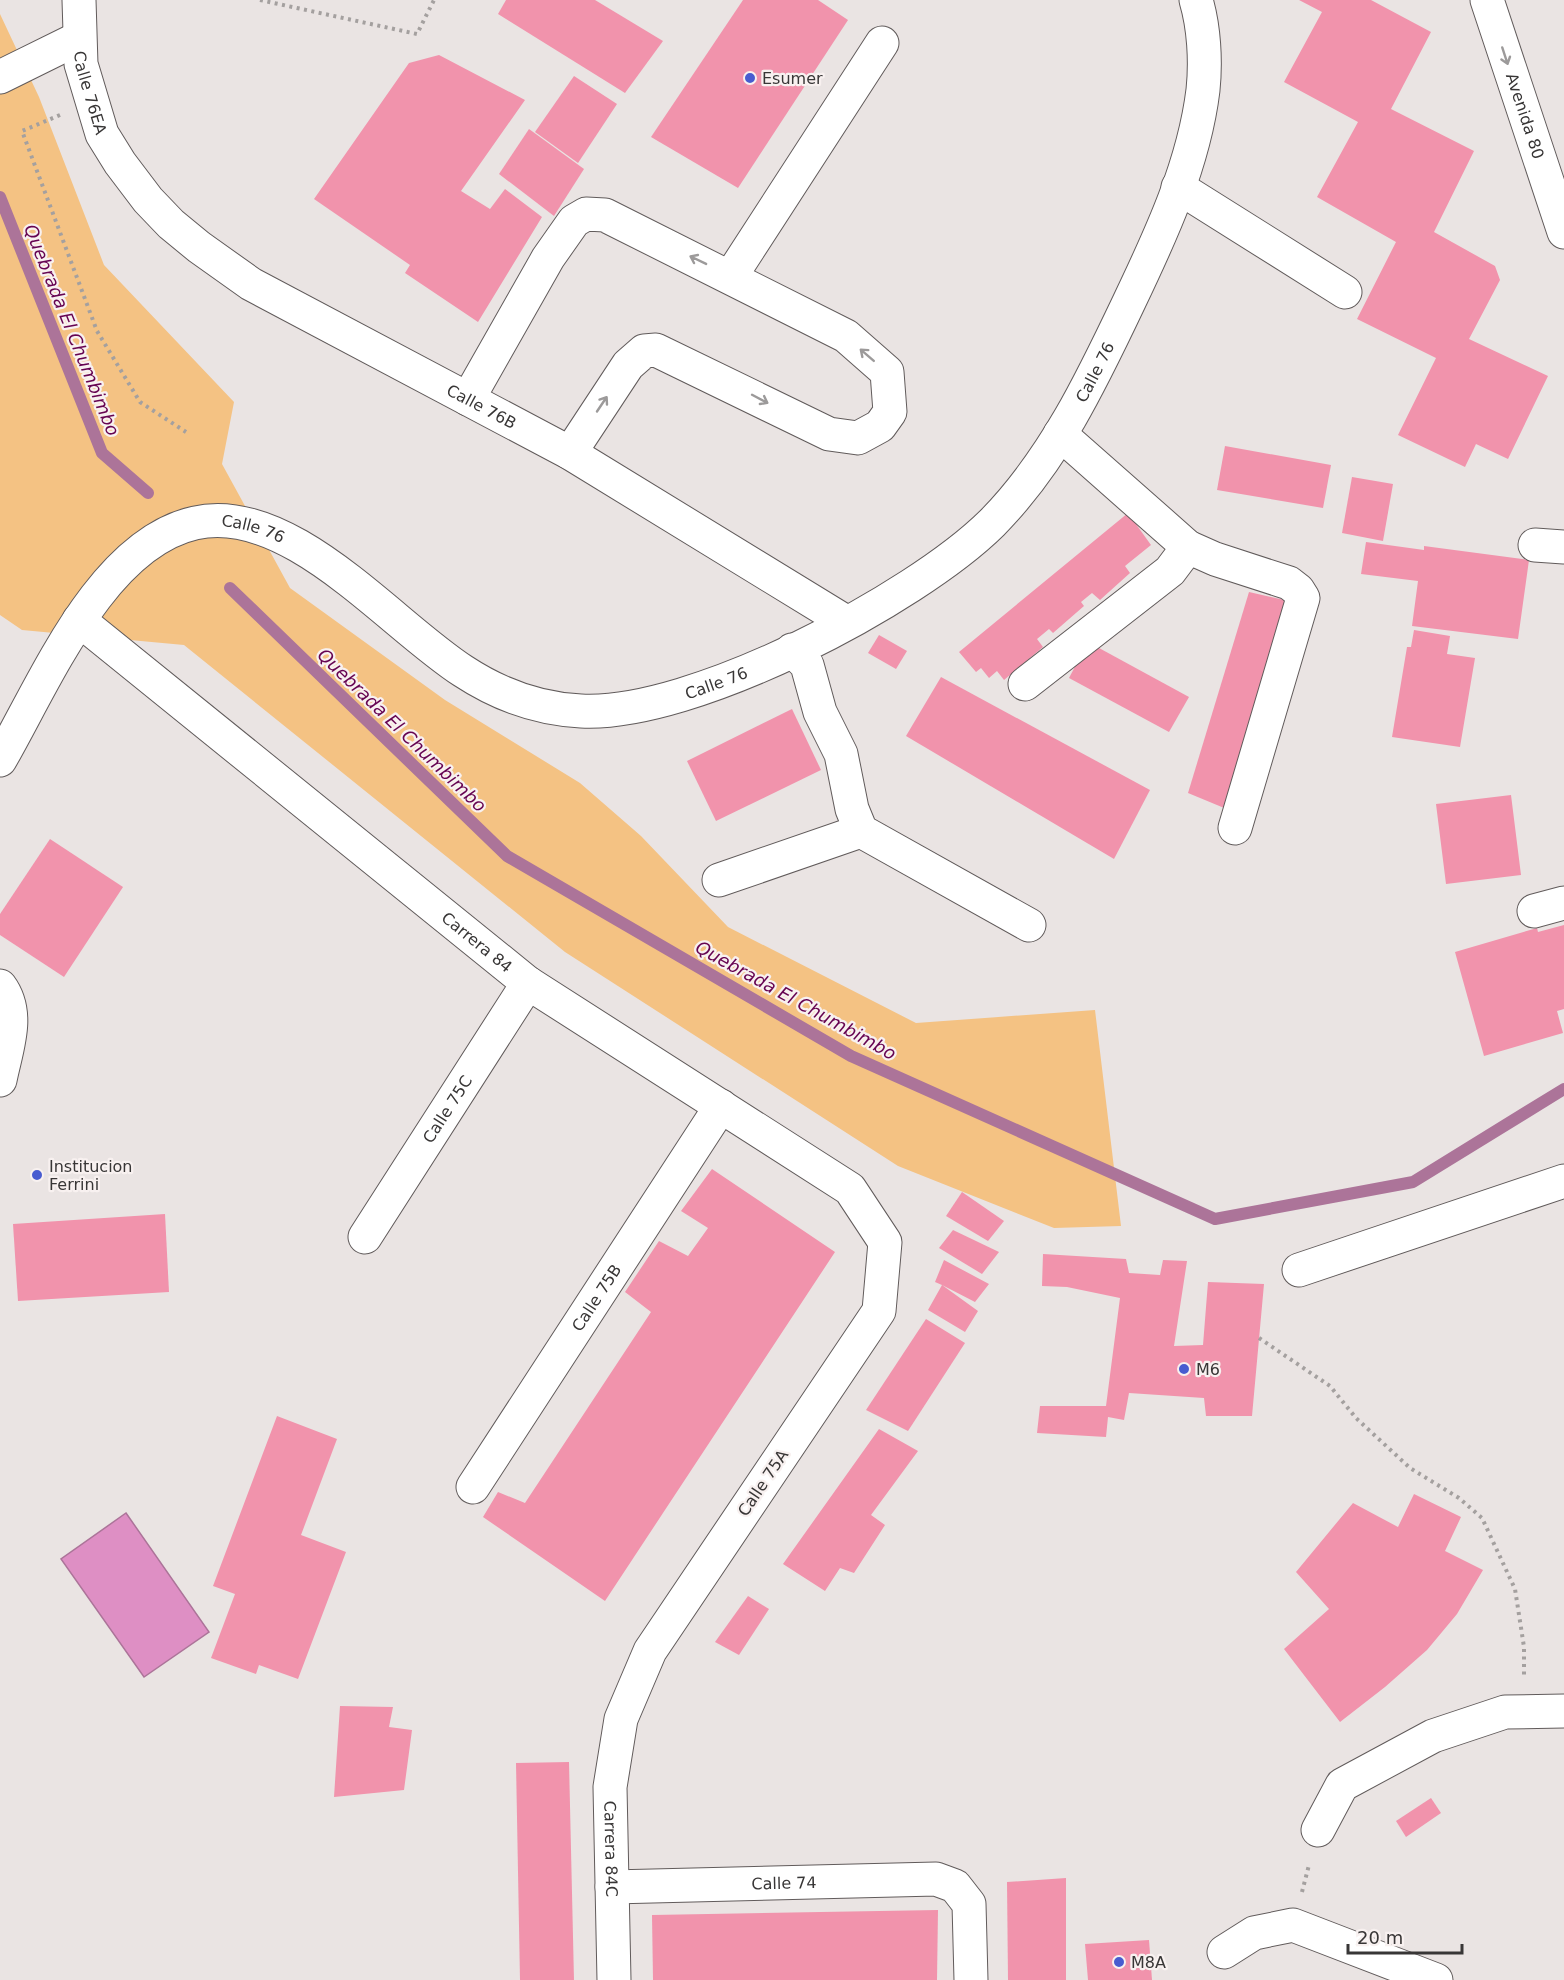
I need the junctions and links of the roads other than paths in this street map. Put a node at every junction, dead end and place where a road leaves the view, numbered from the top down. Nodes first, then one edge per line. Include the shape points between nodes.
1 (79, 0) edge
2 (1196, 0) edge
3 (1487, 0) edge
4 (79, 38) junction
5 (882, 43) dead end
6 (0, 77) edge
7 (130, 178) joint
8 (1178, 187) junction
9 (1564, 232) edge
10 (731, 276) junction
11 (1345, 292) dead end
12 (468, 399) junction
13 (1060, 434) junction
14 (570, 453) junction
15 (1188, 547) junction
16 (79, 620) junction
17 (846, 622) junction
18 (792, 650) junction
19 (1025, 684) dead end
20 (0, 760) edge
21 (1235, 828) dead end
22 (861, 831) junction
23 (719, 880) dead end
24 (1029, 925) dead end
25 (528, 983) junction
26 (0, 986) edge
27 (0, 1080) edge
28 (721, 1106) junction
29 (1564, 1181) edge
30 (365, 1237) dead end
31 (885, 1242) joint
32 (1299, 1270) dead end
33 (473, 1487) dead end
34 (1564, 1711) edge
35 (621, 1719) joint
36 (1318, 1830) road end
37 (612, 1887) junction
38 (1224, 1952) dead end
39 (614, 1980) edge
40 (970, 1980) edge
41 (1436, 1980) edge

1 - 4 street, Calle 76EA
2 - 8 street, Calle 76 via 1204,84 1195,134
3 -> 9 street, Avenida 80
4 - 6 street
4 - 7 street, Calle 76EA via 81,64 102,134
5 - 10 street
7 - 12 street, Calle 76B via 171,224 228,270
8 - 11 street
8 - 13 street, Calle 76 via 1160,235 1097,369
10 -> 12 street via 605,215 586,214 574,221 548,258
14 -> 10 street via 628,365 644,351 656,350 829,434 858,438 880,426 890,412 887,372 846,336
12 - 14 street, Calle 76B
13 - 15 street
13 - 17 street, Calle 76 via 1009,503 969,543 916,582
14 - 17 street, Calle 76B
15 - 19 street via 1162,578
15 - 21 street via 1289,583 1303,597
16 - 18 street, Calle 76 via 121,566 142,548 196,522 219,521 238,522 291,541 320,558 461,670 504,694 530,703 597,712 653,704 689,694
16 - 20 street, Calle 76
16 - 25 street, Carrera 84
17 - 18 street, Calle 76
18 - 22 street via 807,665 820,712 841,754 852,809
22 - 23 street
22 - 24 street
25 - 28 street, Carrera 84
25 - 30 street, Calle 75C
26 - 27 street via 13,1019
28 - 31 street, Carrera 84 via 850,1189
28 - 33 street, Calle 75B
29 - 32 street
31 - 35 street, Calle 75A via 879,1311 650,1652
34 - 36 street via 1505,1713 1433,1736 1342,1785
35 - 37 street, Carrera 84C via 610,1787
37 - 39 street, Carrera 84C
37 - 40 street, Calle 74 via 936,1879 956,1886 969,1905
38 - 41 street via 1254,1933 1293,1925

